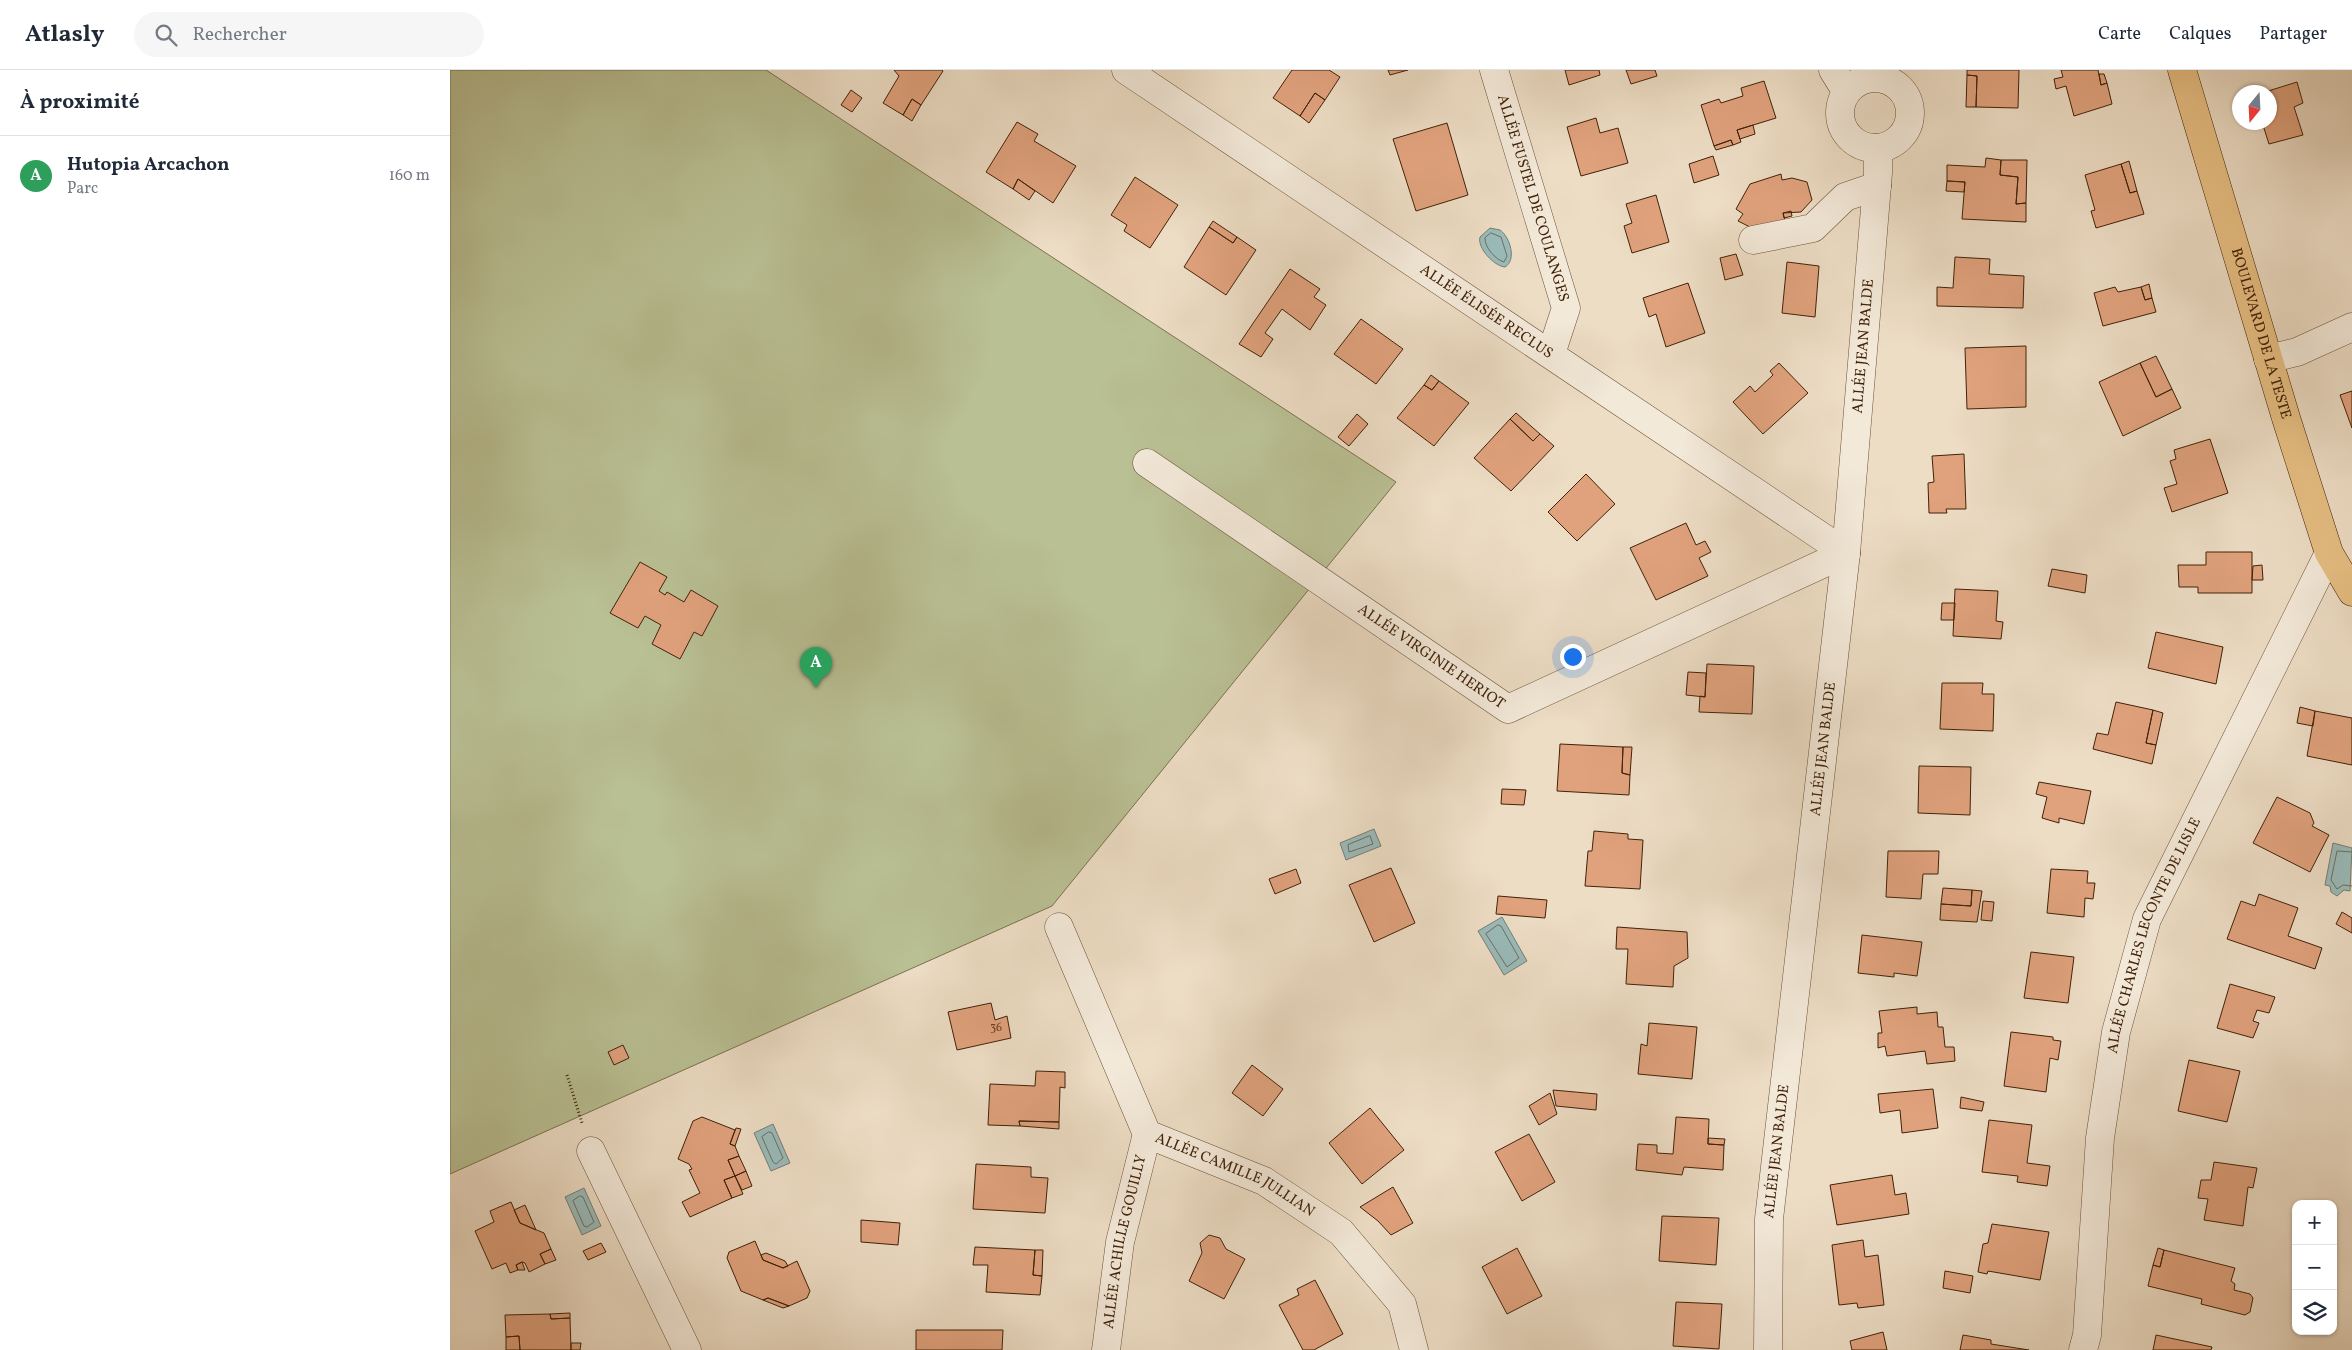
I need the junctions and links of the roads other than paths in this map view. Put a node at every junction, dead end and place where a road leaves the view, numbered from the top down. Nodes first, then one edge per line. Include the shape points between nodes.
1 (1126, 70) edge
2 (1494, 70) edge
3 (2182, 70) edge
4 (1892, 75) edge
5 (1840, 80) edge
6 (1878, 148) junction
7 (1877, 186) junction
8 (1753, 240) dead end
9 (2352, 327) edge
10 (1550, 354) junction
11 (2268, 359) junction
12 (1147, 463) dead end
13 (1846, 553) junction
14 (2330, 553) junction
15 (2352, 592) edge
16 (1059, 927) dead end
17 (1147, 1134) junction
18 (591, 1151) road end
19 (687, 1350) edge
20 (1106, 1350) edge
21 (1414, 1350) edge
22 (1768, 1350) edge
23 (2083, 1350) edge

1 - 10 street, ALLÉE ÉLISÉE RECLUS
2 - 10 street, ALLÉE FUSTEL DE COULANGES via 1566,308
3 - 11 main road, BOULEVARD DE LA TESTE
4 - 5 street via 1856,82
4 - 6 street via 1908,99 1909,123 1894,143
5 - 6 street via 1842,126 1848,137 1858,144
6 - 7 street, ALLÉE JEAN BALDE
7 - 8 street via 1845,197 1813,228
7 - 13 street, ALLÉE JEAN BALDE
9 - 11 street via 2297,352
10 - 13 street, ALLÉE ÉLISÉE RECLUS
11 - 14 main road, BOULEVARD DE LA TESTE
12 - 13 street, ALLÉE VIRGINIE HERIOT via 1508,709
13 - 22 street, ALLÉE JEAN BALDE via 1769,1219
14 - 15 main road, BOULEVARD DE LA TESTE
14 - 23 street, ALLÉE CHARLES LECONTE DE LISLE via 2146,919 2116,1032 2102,1128 2088,1335
16 - 17 street, ALLÉE CAMILLE JULLIAN
17 - 20 street, ALLÉE ACHILLE GOUILLY via 1120,1242
17 - 21 street, ALLÉE CAMILLE JULLIAN via 1264,1181 1341,1232 1402,1304
18 - 19 street

